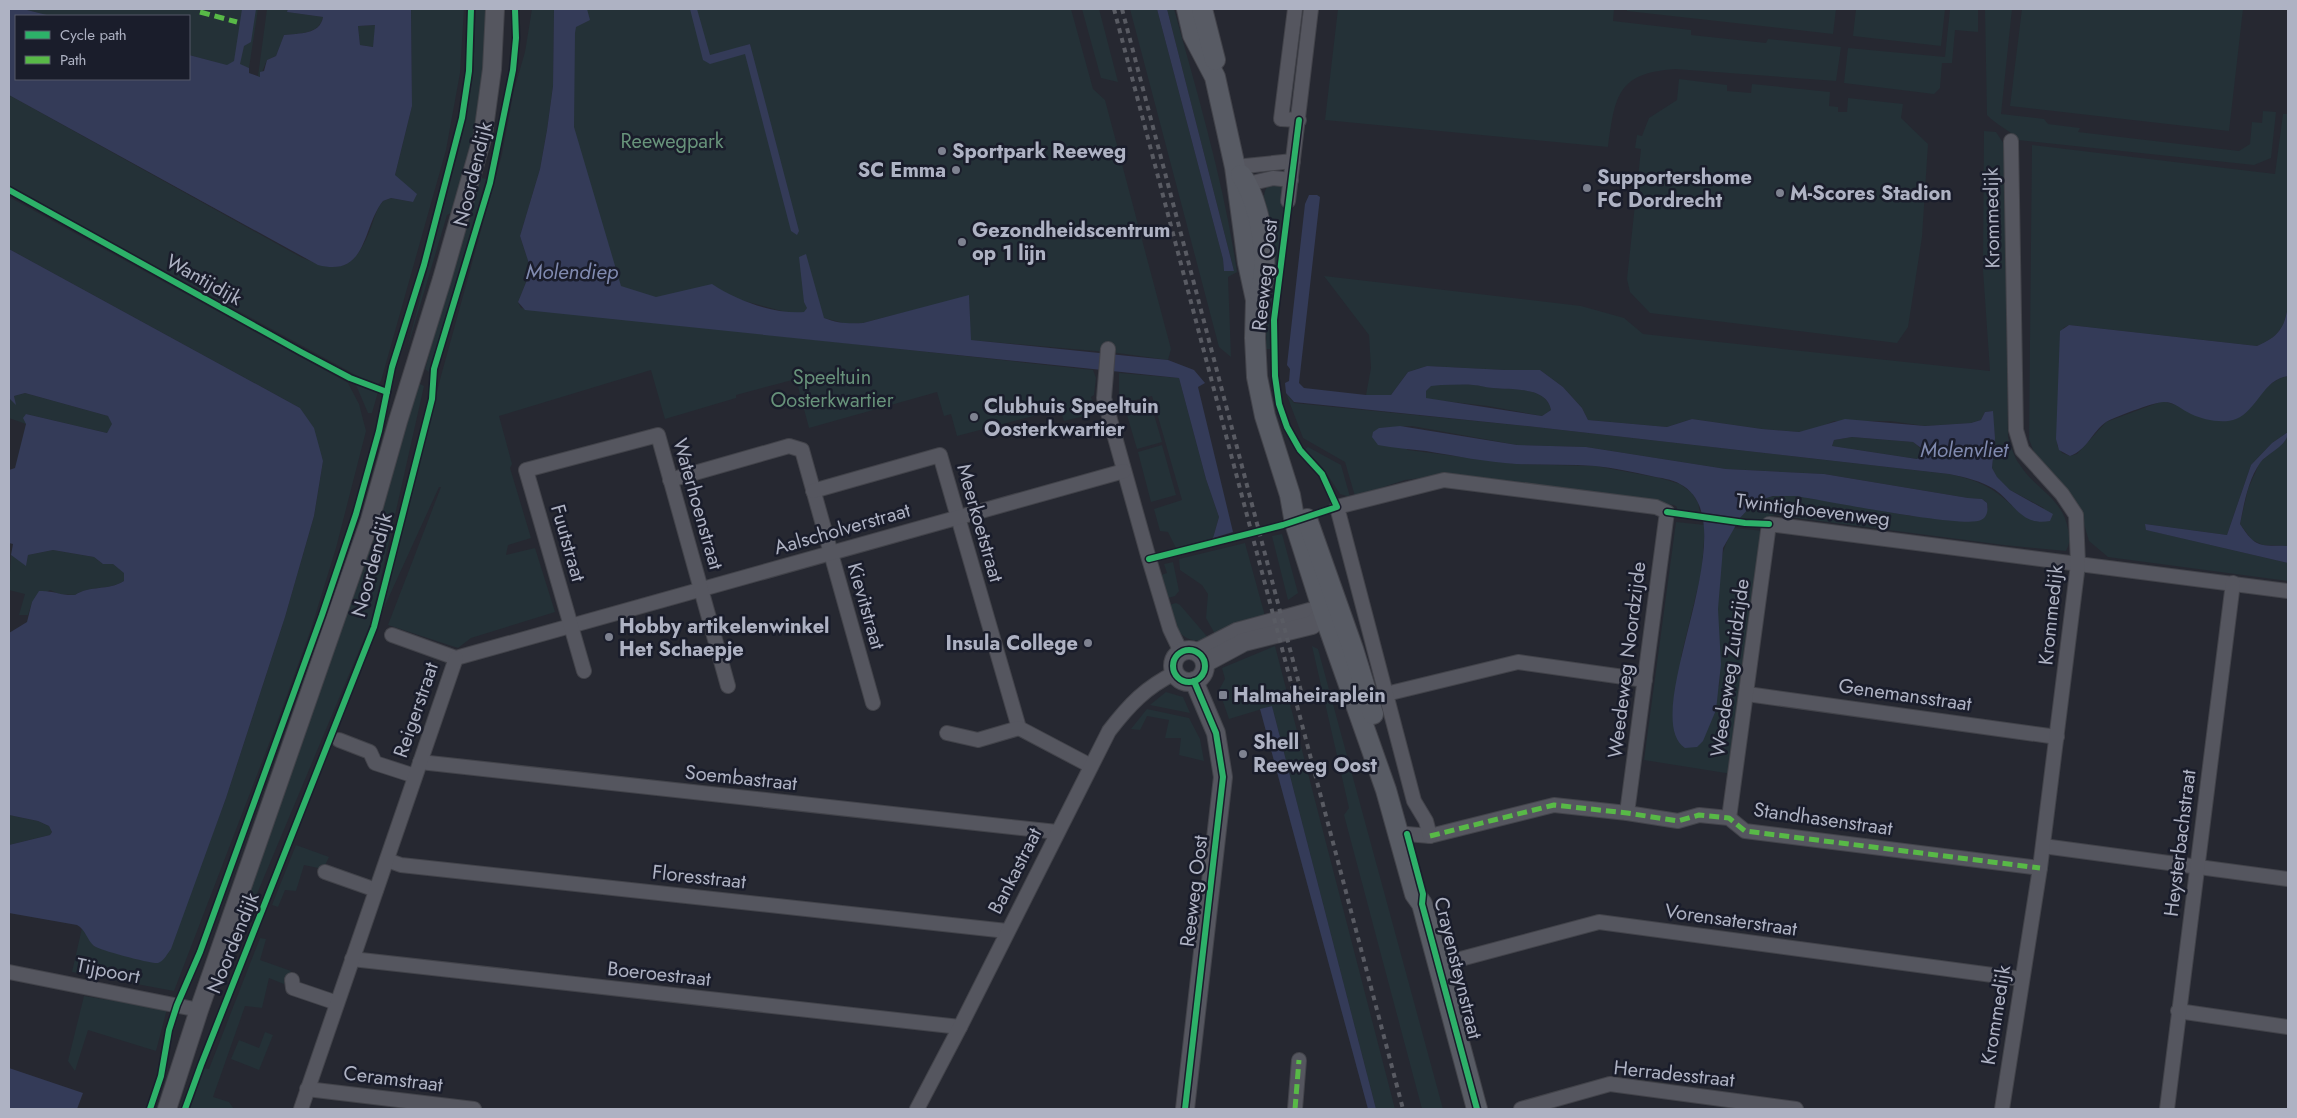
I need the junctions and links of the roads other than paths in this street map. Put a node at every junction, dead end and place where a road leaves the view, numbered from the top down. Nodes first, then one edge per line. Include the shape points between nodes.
1 (495, 9) edge
2 (1187, 9) edge
3 (1202, 9) edge
4 (1295, 9) edge
5 (1312, 9) edge
6 (1215, 77) junction
7 (1299, 120) junction
8 (2011, 140) dead end
9 (1293, 162) junction
10 (1235, 167) junction
11 (1291, 180) junction
12 (1248, 184) junction
13 (1288, 200) dead end
14 (1256, 300) junction
15 (1108, 348) dead end
16 (526, 470) joint
17 (1124, 470) junction
18 (670, 480) junction
19 (813, 491) junction
20 (957, 517) junction
21 (1769, 524) joint
22 (831, 554) junction
23 (2078, 564) junction
24 (2233, 583) junction
25 (701, 590) junction
26 (2288, 590) edge
27 (1331, 611) junction
28 (572, 626) junction
29 (392, 635) dead end
30 (1195, 656) junction
31 (456, 658) junction
32 (584, 671) dead end
33 (1175, 673) junction
34 (1645, 680) junction
35 (1194, 681) junction
36 (728, 686) dead end
37 (1386, 694) junction
38 (1747, 694) junction
39 (873, 703) dead end
40 (1019, 728) junction
41 (948, 734) dead end
42 (2057, 737) junction
43 (339, 740) dead end
44 (420, 762) junction
45 (1091, 766) junction
46 (415, 776) junction
47 (1627, 812) junction
48 (1729, 818) junction
49 (1056, 832) junction
50 (1404, 835) junction
51 (1430, 836) junction
52 (2043, 846) junction
53 (387, 860) junction
54 (2197, 867) junction
55 (2040, 868) junction
56 (325, 872) dead end
57 (2288, 879) edge
58 (376, 890) junction
59 (1007, 931) junction
60 (352, 959) junction
61 (1438, 965) junction
62 (9, 972) edge
63 (292, 980) dead end
64 (2022, 980) junction
65 (337, 1002) junction
66 (199, 1010) junction
67 (2178, 1011) junction
68 (960, 1027) junction
69 (2288, 1028) edge
70 (1299, 1060) dead end
71 (307, 1089) junction
72 (167, 1109) edge
73 (301, 1109) edge
74 (474, 1109) edge
75 (917, 1109) edge
76 (1184, 1109) edge
77 (1295, 1109) edge
78 (1477, 1109) edge
79 (1520, 1109) edge
80 (1796, 1109) edge
81 (2002, 1109) edge
82 (2167, 1109) edge

1 - 66 street, Noordendijk via 492,69 483,135 442,279 370,520
2 - 6 main road, Crayensteynstraat via 1193,35
3 - 6 main road, Crayensteynstraat via 1216,62
4 - 7 street via 1281,119
5 - 7 street, Reeweg Oost
6 - 10 main road, Crayensteynstraat
7 - 9 street, Reeweg Oost
8 - 23 street, Krommedijk via 2016,430 2022,450 2062,494 2076,515
9 - 10 street
9 - 11 street, Reeweg Oost
10 - 12 main road, Crayensteynstraat
10 - 14 main road, Crayensteynstraat
11 - 12 street via 1273,178
11 - 13 street, Reeweg Oost
12 - 14 main road, Crayensteynstraat via 1263,251 1263,284
14 - 27 main road, Crayensteynstraat via 1257,377 1265,416 1290,495 1295,523
15 - 17 street via 1104,398
16 - 18 street, Waterhoenstraat via 658,435
16 - 28 street, Fuutstraat
17 - 20 street, Aalscholverstraat
17 - 30 street via 1170,629
18 - 19 street, Kievitstraat via 789,446 802,450
18 - 25 street, Waterhoenstraat
19 - 20 street, Meerkoetstraat via 940,455
19 - 22 street, Kievitstraat
20 - 22 street, Aalscholverstraat
20 - 40 street, Meerkoetstraat
21 - 23 street, Twintighoevenweg
21 - 38 street, Weedeweg Zuidzijde
22 - 25 street, Aalscholverstraat
22 - 39 street, Kievitstraat
23 - 24 street, Twintighoevenweg
23 - 42 street, Krommedijk
24 - 26 street, Twintighoevenweg
24 - 54 street, Heysterbachstraat
25 - 28 street, Aalscholverstraat
25 - 36 street, Waterhoenstraat
27 - 30 street via 1312,625
27 - 50 main road, Crayensteynstraat
28 - 31 street, Aalscholverstraat
28 - 32 street
29 - 31 street
30 - 33 street via 1173,664
30 - 35 street via 1202,676
31 - 44 street, Reigerstraat
33 - 35 street via 1181,680
33 - 45 street, Bankastraat via 1160,680 1131,703 1109,731
34 - 37 street via 1518,662
34 - 37 street, Weedeweg Noordzijde via 1667,512 1656,507 1444,480 1336,507
34 - 47 street, Weedeweg Noordzijde
35 - 76 street, Reeweg Oost via 1216,733 1223,777
37 - 51 street via 1414,801 1426,821
38 - 42 street, Genemansstraat
38 - 48 street, Weedeweg Zuidzijde
40 - 41 street via 978,740
40 - 45 street
42 - 52 street, Krommedijk
43 - 46 street, Reigerstraat via 370,752 375,763
44 - 46 street, Reigerstraat
44 - 49 street, Soembastraat
45 - 49 street, Bankastraat
46 - 53 street, Reigerstraat
47 - 48 street, Standhasenstraat via 1678,821 1699,815
47 - 51 street, Standhasenstraat via 1554,806
48 - 55 street, Standhasenstraat via 1746,831
49 - 59 street, Bankastraat
50 - 51 street, Standhasenstraat
50 - 61 main road, Crayensteynstraat via 1415,894 1422,904
52 - 54 street
52 - 55 street, Krommedijk
53 - 58 street, Reigerstraat
53 - 59 street, Floresstraat via 401,865
54 - 57 street
54 - 67 street, Heysterbachstraat
55 - 64 street, Krommedijk
56 - 58 street
58 - 60 street, Reigerstraat
59 - 68 street, Bankastraat
60 - 65 street, Reigerstraat
60 - 68 street, Boeroestraat
61 - 64 street, Vorensaterstraat via 1599,922
61 - 78 main road, Crayensteynstraat
62 - 66 street, Tijpoort
63 - 65 street via 293,988
64 - 81 street, Krommedijk
65 - 71 street, Reigerstraat
66 - 72 street, Noordendijk
67 - 69 street
67 - 82 street, Heysterbachstraat
68 - 75 street, Bankastraat
70 - 77 street
71 - 73 street, Reigerstraat
71 - 74 street, Ceramstraat
79 - 80 street, Herradesstraat via 1610,1084

